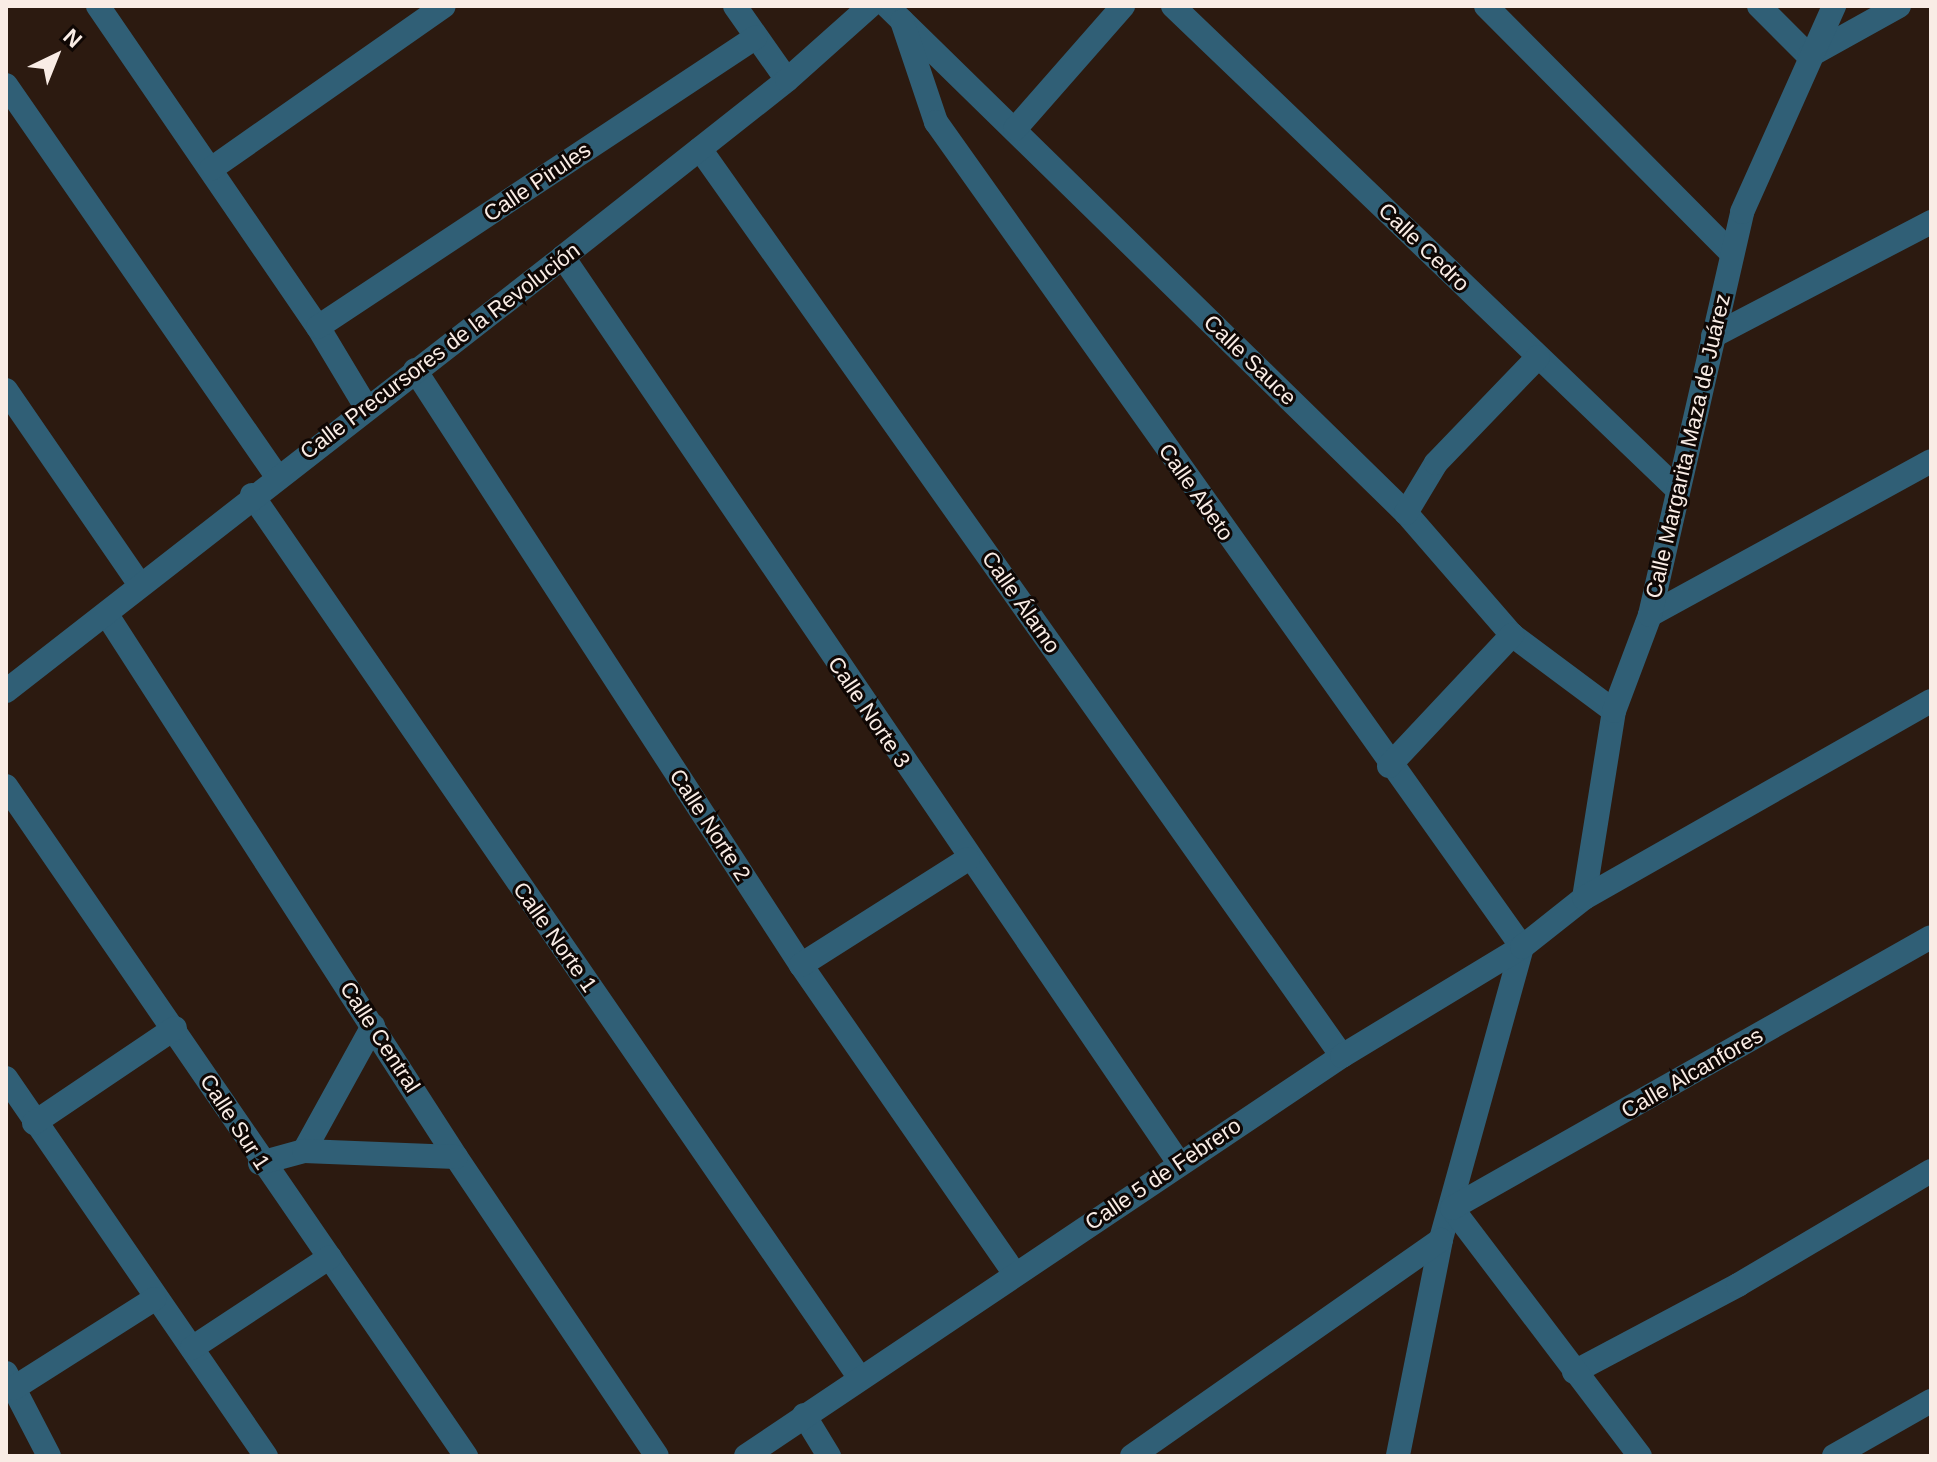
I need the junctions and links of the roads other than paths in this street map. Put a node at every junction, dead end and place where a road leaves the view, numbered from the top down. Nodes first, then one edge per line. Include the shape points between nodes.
1 (98, 6) edge
2 (444, 6) edge
3 (735, 6) edge
4 (870, 6) edge
5 (1123, 6) edge
6 (1173, 6) edge
7 (1486, 6) edge
8 (1759, 6) edge
9 (1834, 6) edge
10 (1899, 6) edge
11 (895, 13) edge
12 (756, 37) junction
13 (1809, 56) junction
14 (787, 80) junction
15 (6, 85) edge
16 (1015, 129) junction
17 (700, 149) junction
18 (211, 169) junction
19 (1931, 222) edge
20 (1732, 254) junction
21 (563, 257) junction
22 (318, 327) junction
23 (1713, 336) junction
24 (1538, 357) junction
25 (415, 370) junction
26 (6, 390) edge
27 (366, 407) junction
28 (1931, 461) edge
29 (277, 476) junction
30 (1676, 488) junction
31 (252, 495) junction
32 (1406, 513) junction
33 (140, 585) junction
34 (107, 615) junction
35 (1650, 615) junction
36 (1512, 635) junction
37 (6, 691) edge
38 (1931, 701) edge
39 (1614, 711) junction
40 (1389, 766) junction
41 (6, 786) edge
42 (968, 859) junction
43 (1584, 898) junction
44 (1931, 937) edge
45 (1522, 947) junction
46 (801, 965) junction
47 (373, 1026) junction
48 (175, 1028) junction
49 (1342, 1056) junction
50 (6, 1078) edge
51 (34, 1123) junction
52 (304, 1151) junction
53 (456, 1157) junction
54 (260, 1163) junction
55 (1179, 1163) junction
56 (1931, 1171) edge
57 (1452, 1208) junction
58 (1441, 1240) junction
59 (330, 1257) junction
60 (1014, 1273) junction
61 (154, 1299) junction
62 (192, 1348) junction
63 (1574, 1372) junction
64 (859, 1377) junction
65 (10, 1380) edge
66 (1931, 1401) edge
67 (804, 1415) junction
68 (49, 1456) edge
69 (266, 1456) edge
70 (466, 1456) edge
71 (657, 1456) edge
72 (746, 1456) edge
73 (829, 1456) edge
74 (1132, 1456) edge
75 (1398, 1456) edge
76 (1640, 1456) edge
77 (1834, 1456) edge

1 - 18 street
2 - 18 street
3 - 12 street
4 - 14 street, Calle Precursores de la Revolución
5 - 16 street
6 - 24 street, Calle Cedro
7 - 20 street
8 - 13 street
9 - 13 street, Calle Margarita Maza de Juárez
10 - 13 street
11 - 16 street, Calle Sauce
11 - 40 street, Calle Abeto via 936,122
12 - 14 street
12 - 22 street, Calle Pirules
13 - 20 street, Calle Margarita Maza de Juárez via 1742,212
14 - 17 street, Calle Precursores de la Revolución
15 - 29 street
16 - 32 street, Calle Sauce
17 - 21 street, Calle Precursores de la Revolución
17 - 49 street, Calle Álamo
18 - 22 street
19 - 23 street
20 - 23 street, Calle Margarita Maza de Juárez
21 - 25 street, Calle Precursores de la Revolución
21 - 42 street, Calle Norte 3
22 - 27 street
23 - 30 street, Calle Margarita Maza de Juárez
24 - 30 street, Calle Cedro
24 - 32 street via 1436,463
25 - 27 street, Calle Precursores de la Revolución
25 - 46 street, Calle Norte 2
26 - 33 street
27 - 29 street, Calle Precursores de la Revolución
28 - 35 street
29 - 31 street, Calle Precursores de la Revolución
30 - 35 street, Calle Margarita Maza de Juárez
31 - 33 street, Calle Precursores de la Revolución
31 - 64 street, Calle Norte 1
32 - 36 street, Calle Sauce
33 - 34 street, Calle Precursores de la Revolución
34 - 37 street, Calle Precursores de la Revolución
34 - 47 street, Calle Central
35 - 39 street, Calle Margarita Maza de Juárez
36 - 39 street, Calle Sauce
36 - 40 street
38 - 43 street, Calle 5 de Febrero
39 - 43 street, Calle Margarita Maza de Juárez
40 - 45 street, Calle Abeto
41 - 48 street, Calle Sur 1
42 - 46 street
42 - 55 street, Calle Norte 3
43 - 45 street, Calle 5 de Febrero
44 - 57 street, Calle Alcanfores
45 - 49 street, Calle 5 de Febrero
45 - 57 street
46 - 60 street, Calle Norte 2
47 - 52 street
47 - 53 street, Calle Central
48 - 51 street
48 - 54 street, Calle Sur 1
49 - 55 street, Calle 5 de Febrero
50 - 51 street
51 - 61 street
52 - 53 street
52 - 54 street
53 - 71 street, Calle Central
54 - 59 street, Calle Sur 1
55 - 60 street, Calle 5 de Febrero
56 - 63 street via 1738,1285
57 - 58 street
57 - 63 street
58 - 74 street
58 - 75 street
59 - 62 street
59 - 70 street, Calle Sur 1
60 - 64 street, Calle 5 de Febrero
61 - 62 street
61 - 65 street
62 - 69 street
63 - 76 street
64 - 67 street, Calle 5 de Febrero
65 - 68 street
66 - 77 street
67 - 72 street, Calle 5 de Febrero
67 - 73 street

